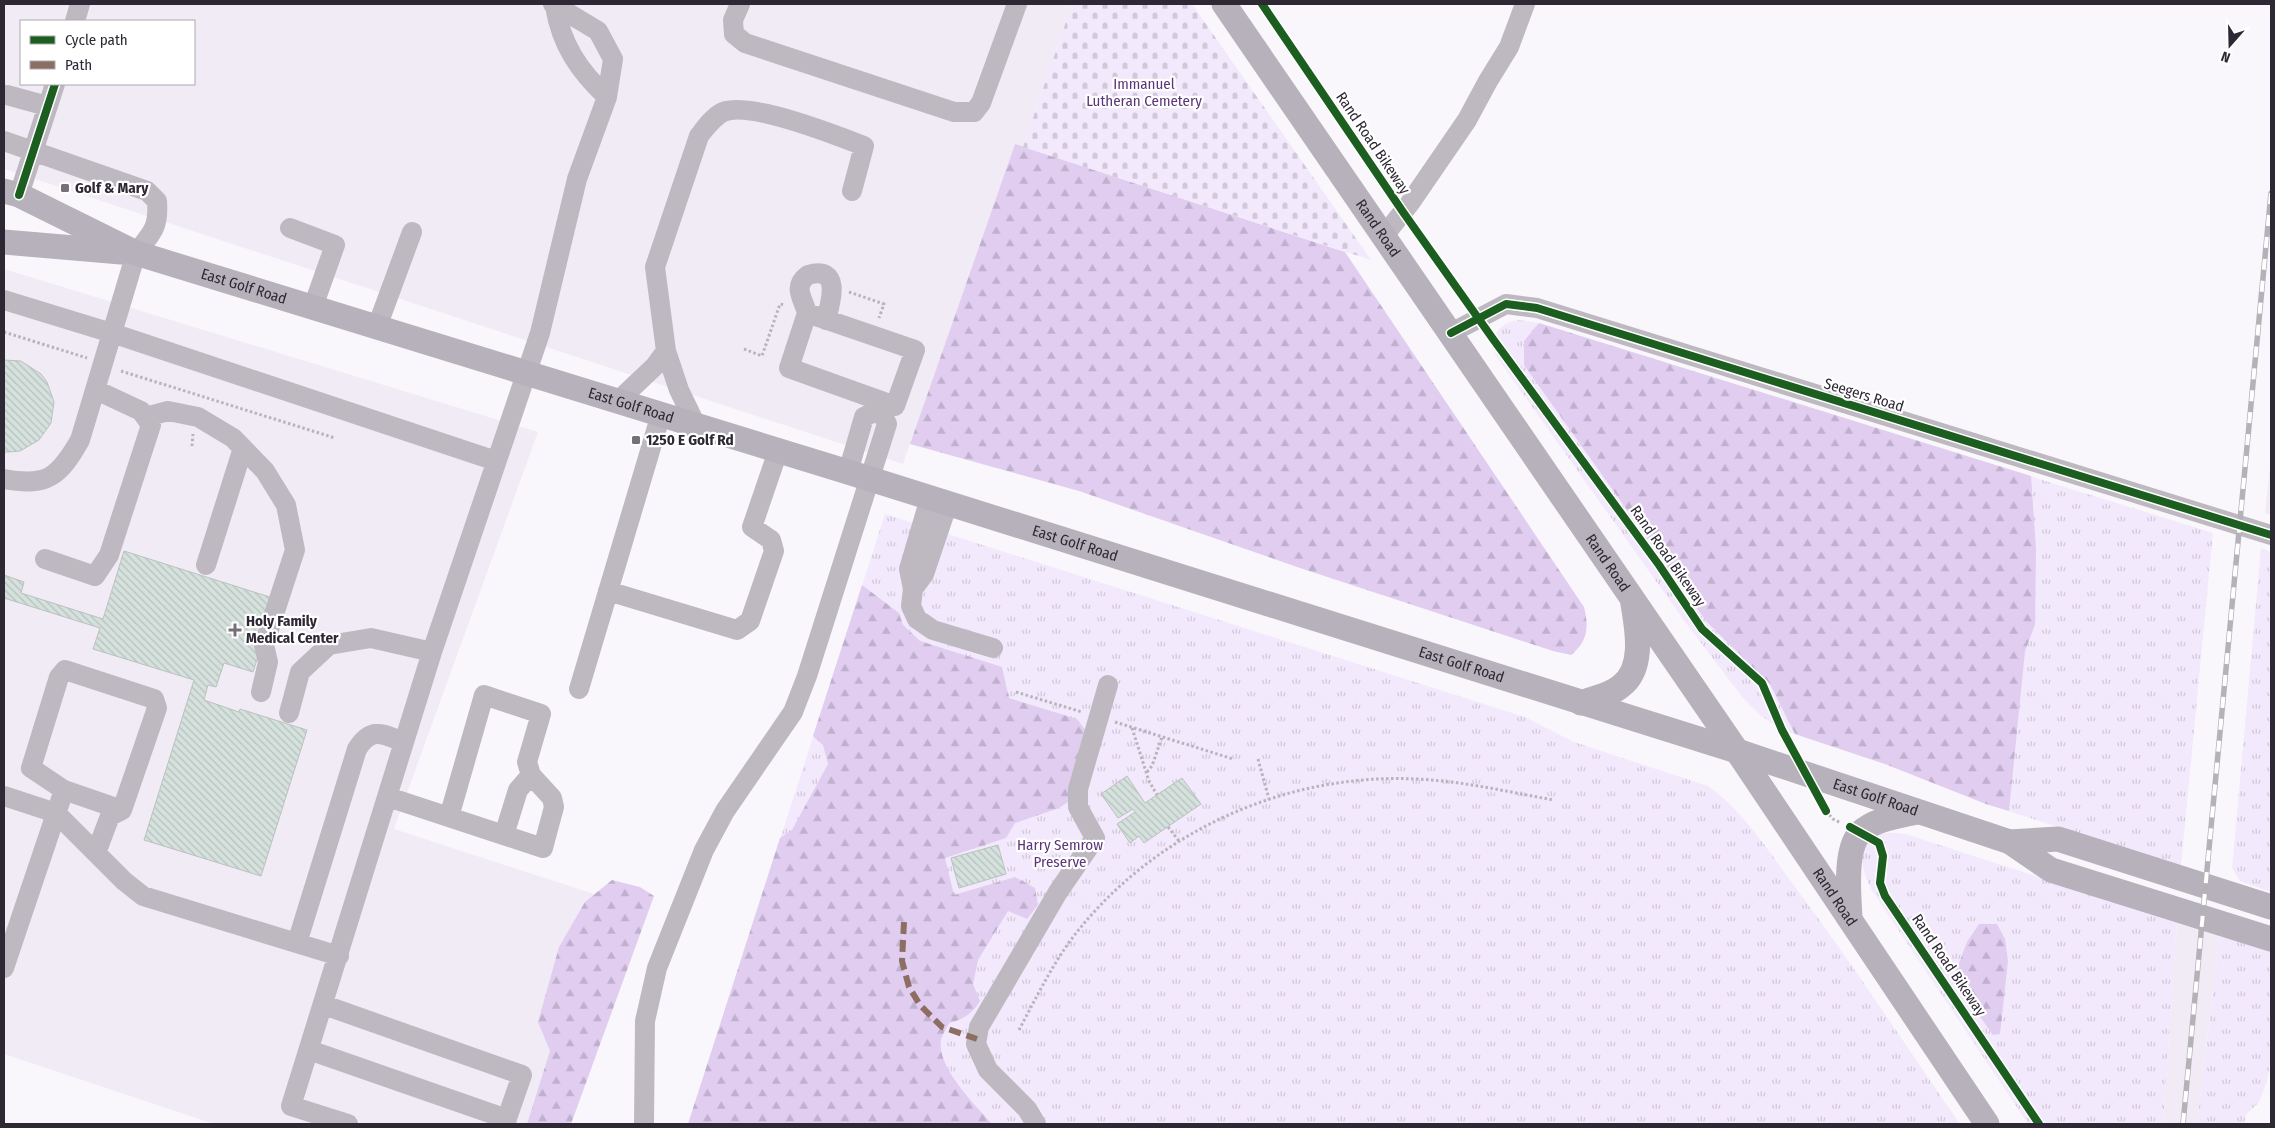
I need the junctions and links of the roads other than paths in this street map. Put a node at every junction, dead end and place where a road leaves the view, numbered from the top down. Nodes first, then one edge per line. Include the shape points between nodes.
1 (80, 4) edge
2 (740, 4) edge
3 (1018, 4) edge
4 (1224, 4) edge
5 (1525, 4) edge
6 (554, 5) edge
7 (74, 20) edge
8 (54, 85) edge
9 (7, 95) dead end
10 (607, 97) junction
11 (47, 106) junction
12 (4, 140) edge
13 (34, 150) junction
14 (852, 191) dead end
15 (11, 193) edge
16 (290, 228) dead end
17 (412, 232) dead end
18 (1383, 237) junction
19 (4, 242) edge
20 (136, 253) junction
21 (4, 300) edge
22 (313, 307) junction
23 (806, 313) junction
24 (826, 320) junction
25 (377, 326) junction
26 (112, 333) junction
27 (1451, 333) junction
28 (666, 351) junction
29 (527, 373) junction
30 (96, 390) junction
31 (618, 401) junction
32 (881, 405) junction
33 (661, 414) junction
34 (146, 417) junction
35 (696, 425) junction
36 (243, 448) junction
37 (778, 451) junction
38 (496, 461) junction
39 (859, 476) junction
40 (4, 479) edge
41 (939, 501) junction
42 (2271, 535) edge
43 (45, 559) dead end
44 (206, 565) dead end
45 (608, 591) junction
46 (1633, 599) junction
47 (993, 648) dead end
48 (432, 652) junction
49 (1108, 685) dead end
50 (579, 689) dead end
51 (261, 692) dead end
52 (1581, 703) junction
53 (289, 713) dead end
54 (404, 742) junction
55 (1737, 751) junction
56 (531, 775) junction
57 (64, 790) junction
58 (4, 796) edge
59 (388, 796) junction
60 (122, 810) junction
61 (1918, 812) junction
62 (56, 813) junction
63 (449, 817) junction
64 (504, 835) junction
65 (2010, 842) junction
66 (96, 853) junction
67 (2271, 907) edge
68 (1850, 919) junction
69 (2271, 939) edge
70 (298, 943) junction
71 (339, 956) junction
72 (4, 968) edge
73 (324, 1005) junction
74 (309, 1050) junction
75 (506, 1122) edge
76 (348, 1124) edge
77 (644, 1124) edge
78 (1036, 1124) edge
79 (1987, 1124) edge

1 - 7 street
2 - 3 street via 733,20 734,34 745,43 954,112 974,112 981,103
4 - 18 main road, Rand Road
5 - 18 street via 1509,47 1467,120
6 - 10 street via 568,48 586,78
6 - 10 street via 598,31 613,59
8 - 11 street
9 - 11 street
10 - 29 street via 578,179 542,329
11 - 13 street
12 - 13 street
13 - 15 street
13 - 20 street via 147,191 158,202 156,229
14 - 28 street via 864,146 759,112 736,109 723,112 711,121 699,136 655,267
15 - 20 main road, East Golf Road
16 - 22 street via 335,245
17 - 25 street
18 - 27 main road, Rand Road
19 - 20 main road, East Golf Road
20 - 22 main road, East Golf Road
20 - 26 street
21 - 26 street
22 - 25 main road, East Golf Road
23 - 24 street
23 - 24 street via 798,292 800,285 808,275 821,274 827,277 833,289
23 - 32 street via 789,368
24 - 32 street via 915,350 895,406
25 - 29 main road, East Golf Road
26 - 30 street
26 - 38 street
27 - 42 street, Seegers Road via 1506,304 1537,308
27 - 46 main road, Rand Road
28 - 31 street
28 - 35 street via 679,390
29 - 31 main road, East Golf Road
29 - 38 street
30 - 34 street via 141,411
30 - 40 street via 80,440 67,464 46,479 26,484
31 - 33 main road, East Golf Road
32 - 39 street via 887,424
33 - 35 main road, East Golf Road
33 - 45 street
34 - 36 street via 168,411 198,417 233,438
34 - 43 street via 151,426 109,555 95,576
35 - 37 main road, East Golf Road
36 - 44 street
36 - 51 street via 265,471 286,505 295,550 264,645 268,662
37 - 39 main road, East Golf Road
37 - 45 street via 752,528 771,540 774,551 750,621 737,630
38 - 48 street
39 - 41 main road, East Golf Road
39 - 77 street via 807,676 793,712 725,811 701,858 657,968 645,1021
41 - 47 street via 924,574 912,589 911,606 917,619 933,630
41 - 52 main road, East Golf Road
45 - 50 street
46 - 52 main road via 1638,636 1632,673 1622,686
46 - 55 main road, Rand Road
48 - 53 street via 371,638 329,645 300,672
48 - 54 street
49 - 78 street via 1078,789 1078,807 1095,838 1058,892 979,1027 976,1044 988,1070 1027,1109
52 - 55 main road, East Golf Road
54 - 59 street
54 - 70 street via 371,733 357,749
55 - 61 main road, East Golf Road
55 - 68 main road, Rand Road
56 - 63 street via 526,762 541,714 484,695
56 - 64 street via 518,790
56 - 64 street via 552,798 554,807 543,848
57 - 60 street
57 - 60 street via 31,768 59,677 65,670 154,699 156,708
57 - 62 street
58 - 62 street
59 - 63 street
59 - 71 street
60 - 66 street via 110,816
61 - 65 main road, East Golf Road
61 - 68 main road via 1856,829 1850,864
62 - 66 street
62 - 72 street
63 - 64 street
65 - 67 main road, East Golf Road via 2058,839
65 - 69 main road, East Golf Road via 2051,870
66 - 70 street via 143,896
68 - 79 main road, Rand Road
70 - 71 street
71 - 73 street
73 - 74 street
73 - 75 street via 522,1075
74 - 75 street
74 - 76 street via 291,1106

